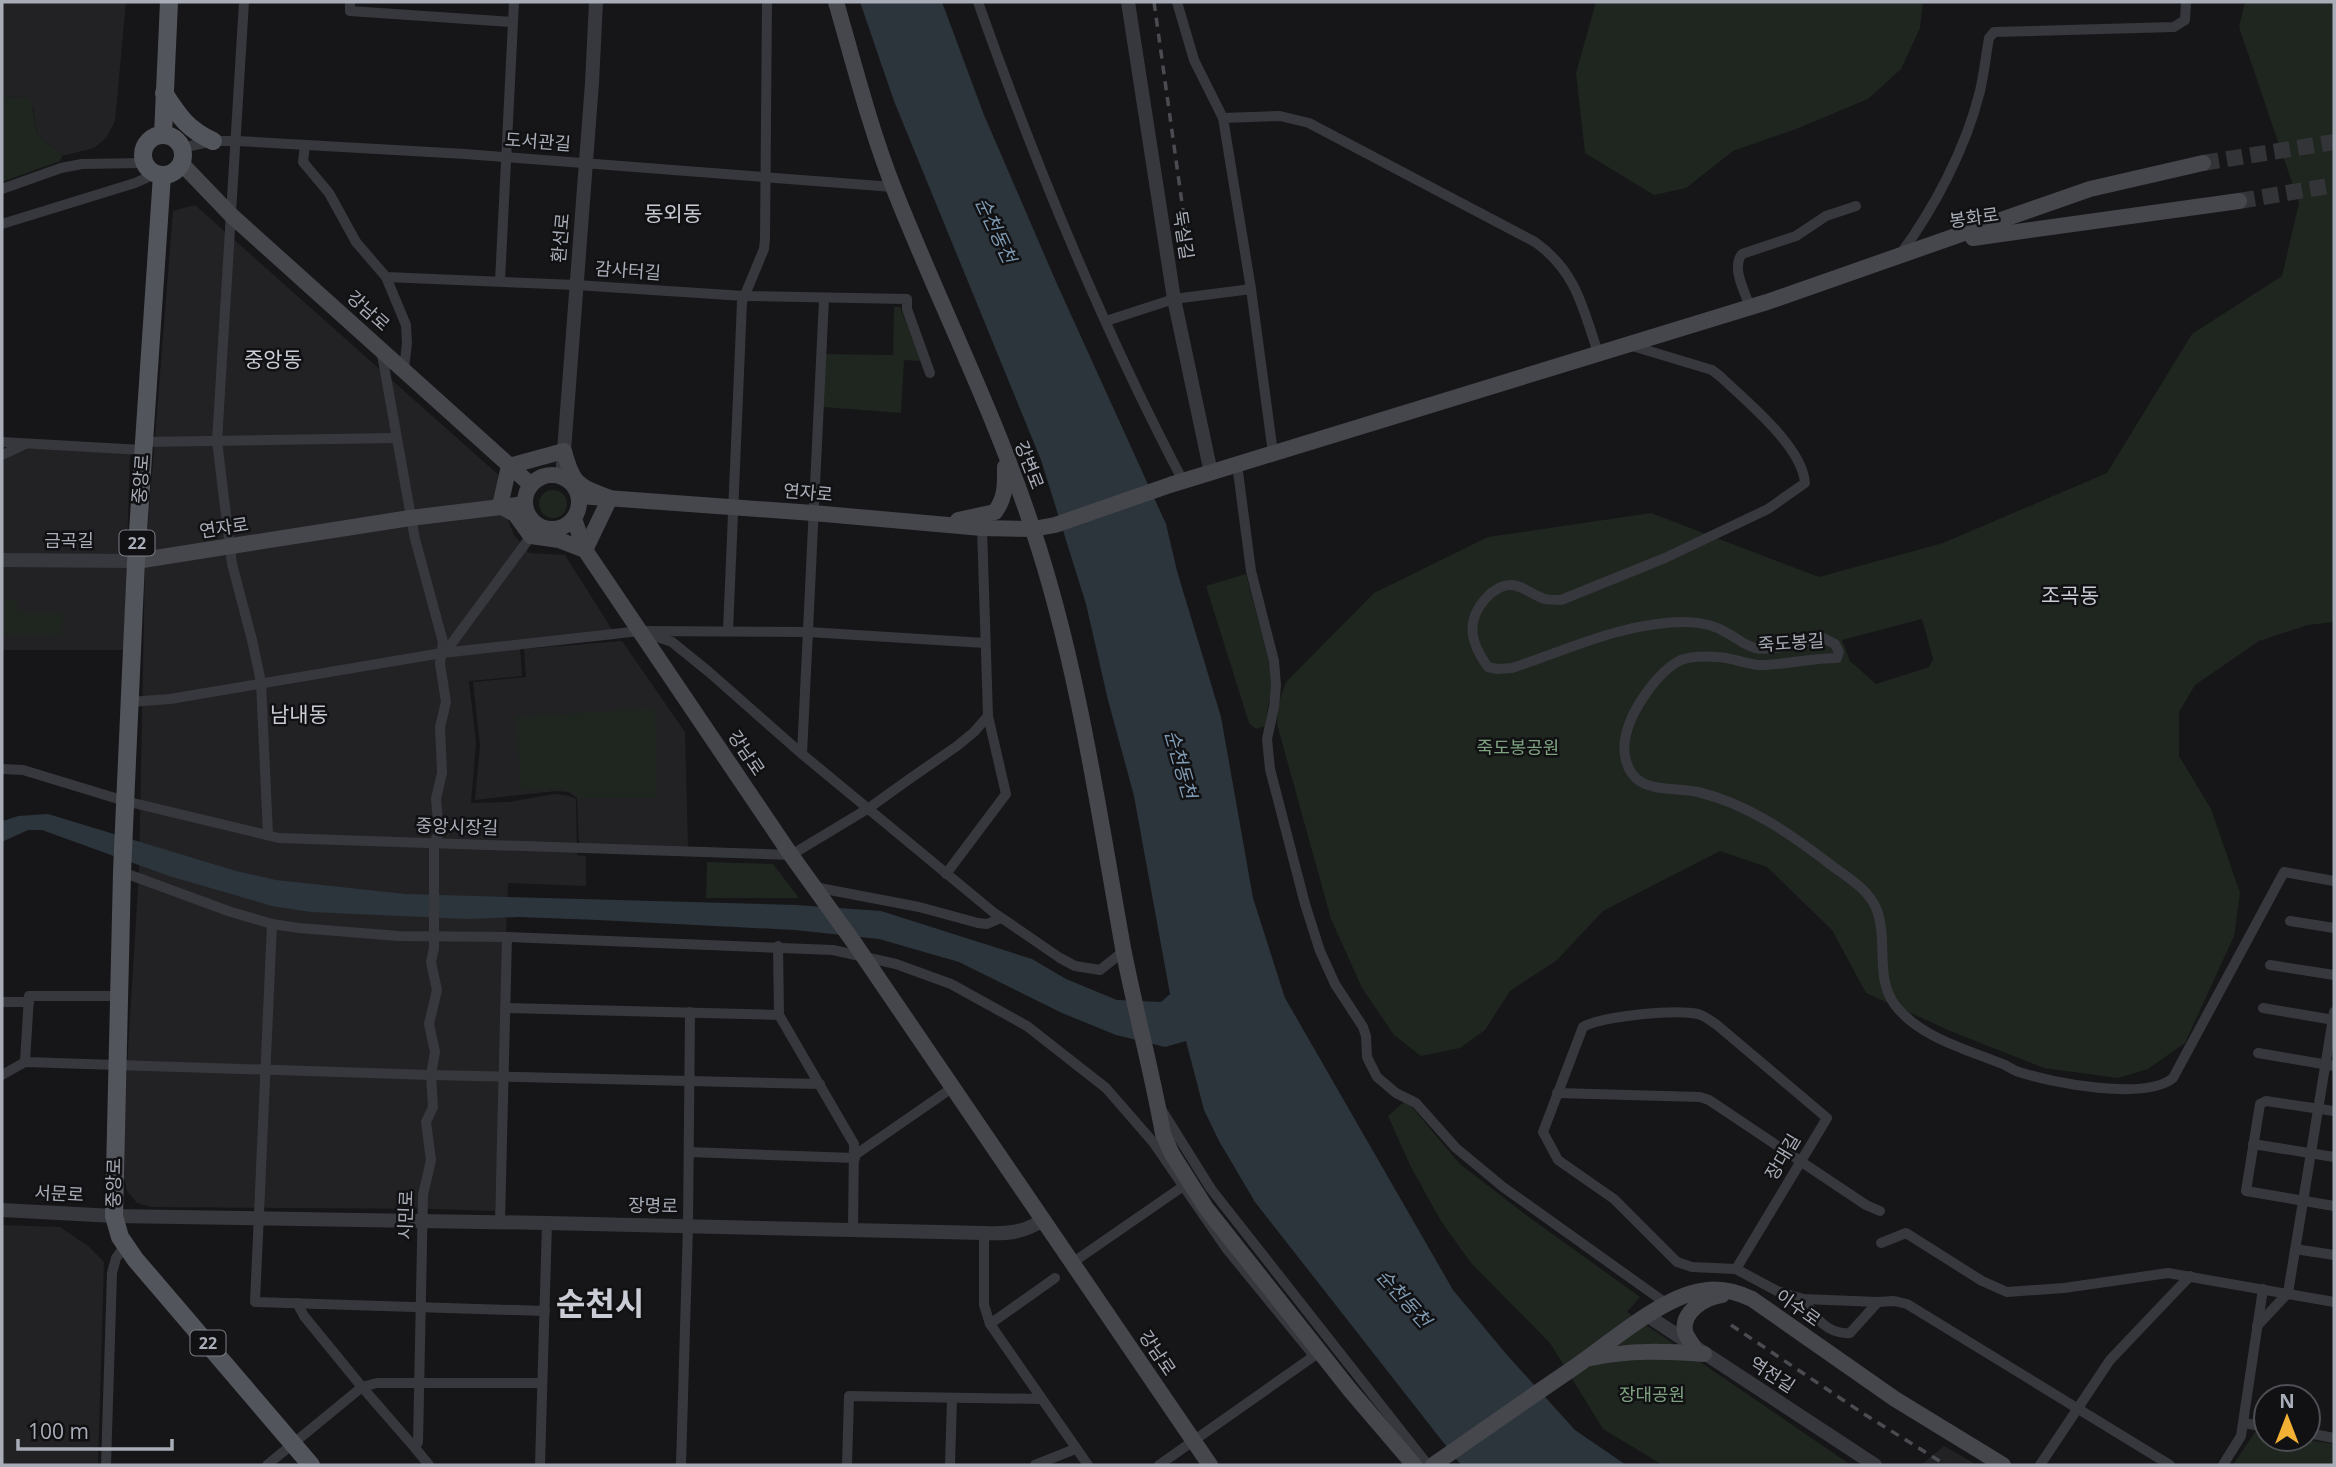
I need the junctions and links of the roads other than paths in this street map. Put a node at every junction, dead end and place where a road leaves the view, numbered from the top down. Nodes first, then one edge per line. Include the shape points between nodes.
1 (170, 2) edge
2 (244, 2) edge
3 (514, 2) edge
4 (596, 2) edge
5 (767, 2) edge
6 (835, 2) edge
7 (978, 2) edge
8 (1128, 2) edge
9 (1177, 2) edge
10 (2186, 2) edge
11 (350, 6) edge
12 (513, 22) junction
13 (164, 93) junction
14 (1223, 118) junction
15 (163, 135) junction
16 (213, 141) junction
17 (237, 141) junction
18 (305, 145) junction
19 (181, 156) junction
20 (506, 158) junction
21 (586, 163) junction
22 (2203, 163) tunnel mouth
23 (154, 171) junction
24 (766, 179) junction
25 (893, 187) junction
26 (2, 189) edge
27 (2239, 201) tunnel mouth
28 (1856, 206) dead end
29 (232, 215) junction
30 (2, 223) edge
31 (1943, 242) junction
32 (1897, 258) junction
33 (386, 277) junction
34 (500, 281) junction
35 (576, 285) junction
36 (1251, 289) junction
37 (744, 296) junction
38 (824, 299) junction
39 (1174, 299) junction
40 (1750, 307) junction
41 (1106, 321) junction
42 (1626, 345) junction
43 (381, 349) junction
44 (1598, 354) junction
45 (404, 369) junction
46 (930, 373) dead end
47 (395, 438) junction
48 (2, 442) edge
49 (217, 442) junction
50 (28, 443) junction
51 (143, 446) junction
52 (564, 452) junction
53 (1273, 453) junction
54 (1004, 454) junction
55 (2, 455) edge
56 (1237, 464) junction
57 (509, 466) junction
58 (1211, 473) junction
59 (562, 477) junction
60 (1177, 483) junction
61 (531, 485) junction
62 (579, 496) junction
63 (610, 498) junction
64 (525, 504) junction
65 (500, 506) junction
66 (732, 506) junction
67 (813, 513) junction
68 (411, 518) junction
69 (574, 519) junction
70 (932, 524) junction
71 (982, 528) junction
72 (1033, 529) junction
73 (536, 531) junction
74 (230, 547) junction
75 (585, 550) junction
76 (2, 560) edge
77 (136, 561) junction
78 (640, 631) junction
79 (728, 631) junction
80 (808, 632) junction
81 (985, 643) junction
82 (442, 653) junction
83 (261, 682) junction
84 (131, 702) junction
85 (988, 716) junction
86 (802, 754) junction
87 (2, 769) edge
88 (125, 801) junction
89 (869, 808) junction
90 (268, 835) junction
91 (434, 843) junction
92 (791, 855) junction
93 (122, 872) junction
94 (946, 874) junction
95 (2334, 881) edge
96 (818, 894) junction
97 (1001, 918) junction
98 (2290, 921) dead end
99 (272, 924) junction
100 (2334, 928) edge
101 (433, 932) junction
102 (507, 937) junction
103 (778, 946) junction
104 (858, 949) junction
105 (1125, 956) junction
106 (2270, 965) dead end
107 (2334, 975) edge
108 (119, 996) junction
109 (2, 1002) edge
110 (29, 1002) junction
111 (505, 1008) junction
112 (2263, 1008) dead end
113 (690, 1012) junction
114 (779, 1015) junction
115 (2334, 1017) edge
116 (2258, 1053) dead end
117 (25, 1062) junction
118 (117, 1064) junction
119 (2330, 1066) edge
120 (266, 1070) junction
121 (2, 1075) edge
122 (431, 1075) junction
123 (505, 1077) junction
124 (690, 1080) junction
125 (820, 1084) junction
126 (953, 1088) junction
127 (1557, 1093) junction
128 (1158, 1104) junction
129 (2318, 1108) junction
130 (2334, 1111) edge
131 (2253, 1144) junction
132 (689, 1152) junction
133 (2311, 1154) junction
134 (855, 1157) junction
135 (2334, 1157) edge
136 (1800, 1160) junction
137 (1182, 1187) junction
138 (2303, 1201) junction
139 (2334, 1206) edge
140 (1206, 1208) junction
141 (2, 1210) edge
142 (1880, 1212) dead end
143 (114, 1216) junction
144 (258, 1217) junction
145 (1043, 1220) junction
146 (422, 1221) junction
147 (499, 1222) junction
148 (547, 1223) junction
149 (688, 1226) junction
150 (853, 1231) junction
151 (984, 1233) junction
152 (1881, 1243) dead end
153 (125, 1247) junction
154 (2295, 1249) junction
155 (2334, 1255) edge
156 (1072, 1263) junction
157 (1736, 1269) junction
158 (2190, 1276) junction
159 (1055, 1278) dead end
160 (2263, 1289) junction
161 (2288, 1293) junction
162 (1752, 1299) junction
163 (1803, 1300) junction
164 (1878, 1302) junction
165 (2334, 1302) edge
166 (297, 1303) junction
167 (1667, 1304) junction
168 (422, 1307) junction
169 (545, 1311) junction
170 (1648, 1316) junction
171 (1298, 1317) junction
172 (990, 1324) junction
173 (2258, 1326) junction
174 (1699, 1350) junction
175 (1314, 1356) junction
176 (1585, 1359) junction
177 (420, 1381) junction
178 (542, 1383) junction
179 (362, 1387) junction
180 (952, 1398) junction
181 (1041, 1399) junction
182 (2076, 1409) junction
183 (2244, 1423) junction
184 (2252, 1424) edge
185 (1194, 1441) junction
186 (293, 1443) junction
187 (415, 1448) junction
188 (1076, 1449) junction
189 (1433, 1464) edge
190 (106, 1465) edge
191 (267, 1465) edge
192 (312, 1465) edge
193 (429, 1465) edge
194 (540, 1465) edge
195 (681, 1465) edge
196 (848, 1465) edge
197 (950, 1465) edge
198 (1035, 1465) edge
199 (1088, 1465) edge
200 (1159, 1465) edge
201 (1210, 1465) edge
202 (1404, 1465) edge
203 (1414, 1465) edge
204 (1420, 1465) edge
205 (1875, 1465) edge
206 (2003, 1465) edge
207 (2040, 1465) edge
208 (2171, 1465) edge
209 (2223, 1465) edge

1 - 13 main road
2 - 17 street
3 - 12 street
4 - 21 street, 환선로
5 - 24 street
6 - 25 main road, 강변로
7 - 41 street via 1030,142
8 - 39 street, 둑실길
9 - 14 street via 1194,60
10 - 32 street via 2185,20 2174,27 1994,32 1972,119 1919,229
11 - 12 street
12 - 20 street
13 - 15 main road
13 - 16 main road via 189,127
14 - 36 street
14 - 44 street via 1280,116 1309,123 1535,242 1559,261 1570,277
15 - 19 main road via 177,141
15 - 23 main road, 22 via 144,147
16 - 17 street, 도서관길
16 - 19 street, 도서관길
17 - 18 street, 도서관길
17 - 29 street
18 - 20 street, 도서관길
18 - 33 street via 303,162 329,193 356,242
19 - 23 main road via 177,170
19 - 29 main road, 강남로
20 - 21 street, 도서관길
20 - 34 street
21 - 24 street, 도서관길
21 - 35 street, 환선로
22 - 31 main road, 봉화로 via 2090,189
23 - 26 street via 82,164
23 - 30 street via 135,183
23 - 51 main road, 중앙로 / 22
24 - 25 street, 도서관길
24 - 37 street via 764,249
25 - 54 main road, 강변로
27 - 31 main road, 봉화로
28 - 40 street via 1826,216 1796,236 1742,254 1738,271
29 - 43 main road, 강남로
29 - 49 street
31 - 32 main road
32 - 40 main road
33 - 34 street, 감사터길
33 - 45 street via 406,325
34 - 35 street, 감사터길
35 - 37 street, 감사터길
35 - 52 street, 환선로
36 - 39 street
36 - 53 street
37 - 38 street, 감사터길
37 - 66 street
38 - 46 street, 감사터길 via 907,299
38 - 67 street
39 - 41 street
39 - 58 street, 둑실길
40 - 42 main road
41 - 60 street
42 - 44 main road
42 - 95 street, 죽도봉길 via 1712,370 1789,445 1804,471 1805,483 1769,509 1561,600 1544,599 1509,584 1496,589 1472,619 1473,639 1488,667 1497,669 1512,668 1604,634 1689,621 1727,632 1758,648 1824,638 1835,645 1838,658 1757,665 1720,656 1683,659 1669,667 1632,714 1624,743 1625,760 1632,774 1648,785 1699,792 1745,807 1862,888 1875,906 1883,933 1884,984 1898,1009 1913,1022 2017,1072 2113,1090 2162,1084 2173,1078 2284,872
43 - 45 main road, 강남로
43 - 47 street, 시민로
44 - 53 main road
45 - 57 main road, 강남로
47 - 49 street
47 - 68 street, 시민로
48 - 50 street
49 - 51 street
49 - 74 street
50 - 51 street
50 - 55 street
51 - 77 main road, 중앙로 / 22
52 - 57 main road
52 - 59 street, 환선로
52 - 63 main road via 570,475 590,491
53 - 56 main road
54 - 70 main road via 1005,490 995,512
54 - 72 main road, 강변로
56 - 58 main road
56 - 167 street via 1251,571 1274,661 1268,761 1312,928 1330,974 1363,1027 1367,1057 1377,1077 1416,1103 1456,1148 1503,1187
57 - 61 main road, 강남로
57 - 65 main road
58 - 60 main road
59 - 61 main road via 545,476
59 - 62 main road
60 - 72 main road
61 - 64 main road
62 - 63 main road, 연자로
62 - 69 main road
63 - 66 main road, 연자로
63 - 75 main road
64 - 65 main road, 연자로
64 - 73 main road
65 - 68 main road, 연자로
65 - 73 main road
66 - 67 main road, 연자로
66 - 79 street
67 - 70 main road, 연자로
67 - 80 street
68 - 74 main road, 연자로
68 - 82 street, 시민로
69 - 73 main road via 558,529
69 - 75 main road, 강남로
70 - 71 main road, 연자로
71 - 72 main road, 연자로
71 - 81 street
72 - 105 main road, 강변로 via 1089,755
73 - 75 main road
73 - 82 street
74 - 77 main road, 연자로
74 - 83 street
75 - 78 main road, 강남로
76 - 77 street, 금곡길
77 - 84 main road, 중앙로 / 22
78 - 79 street
78 - 82 street
78 - 86 street via 672,642
78 - 92 main road, 강남로
79 - 80 street
80 - 81 street
80 - 86 street
81 - 85 street
82 - 83 street
82 - 91 street, 시민로 via 446,702 436,799 439,832
83 - 84 street
83 - 90 street
84 - 88 main road, 중앙로 / 22
85 - 89 street via 957,746
85 - 94 street via 1006,794
86 - 89 street
87 - 88 street, 중앙시장길 via 35,773
88 - 90 street, 중앙시장길
88 - 93 main road, 중앙로 / 22
89 - 92 street
89 - 94 street
90 - 91 street, 중앙시장길
91 - 92 street, 중앙시장길
91 - 101 street, 시민로
92 - 96 main road, 강남로
93 - 99 street
93 - 108 main road, 중앙로 / 22
94 - 97 street
96 - 97 street via 919,907 978,923
96 - 104 main road, 강남로
97 - 105 street via 1076,966 1100,970
98 - 100 street
99 - 101 street via 299,929
99 - 120 street
101 - 102 street
101 - 122 street, 시민로 via 431,962 437,990 429,1024 435,1049
102 - 103 street
102 - 111 street
103 - 104 street
103 - 114 street
104 - 126 main road, 강남로
104 - 137 street via 951,984 1053,1045 1123,1106
105 - 128 main road, 강변로
106 - 107 street
108 - 110 street via 29,996
108 - 118 main road, 중앙로 / 22
109 - 110 street
110 - 117 street
111 - 113 street
111 - 123 street
112 - 115 street
113 - 114 street
113 - 124 street
114 - 125 street
115 - 119 street
116 - 119 street
117 - 118 street
117 - 121 street
118 - 120 street
118 - 143 main road, 중앙로 / 22
119 - 129 street
120 - 122 street
120 - 144 street
122 - 123 street
122 - 146 street, 시민로 via 433,1107 426,1134 431,1160 422,1195
123 - 124 street
123 - 147 street
124 - 125 street
124 - 132 street
125 - 134 street via 850,1136
126 - 134 street
126 - 145 main road, 강남로
127 - 136 street via 1700,1097
127 - 136 street, 장대길 via 1583,1027 1611,1018 1699,1014 1827,1118
127 - 157 street, 장대길 via 1544,1132 1558,1160 1614,1199 1677,1262
128 - 140 main road via 1172,1154
128 - 171 main road via 1203,1191
128 - 189 street via 1211,1189
129 - 130 street
129 - 131 street via 2260,1104
129 - 133 street
131 - 133 street
131 - 138 street via 2246,1191
132 - 134 street
132 - 149 street
133 - 135 street
133 - 138 street
134 - 150 street
136 - 142 street
136 - 157 street, 장대길
137 - 140 street
137 - 156 street
137 - 175 street
138 - 139 street
138 - 154 street
140 - 171 main road
141 - 143 street, 서문로
143 - 144 street, 장명로
143 - 153 main road, 중앙로 / 22
144 - 146 street, 장명로
144 - 166 street via 255,1301
145 - 151 street, 장명로 via 1014,1234
145 - 156 main road, 강남로
146 - 147 street, 장명로
146 - 168 street, 시민로
147 - 148 street, 장명로
148 - 149 street, 장명로
148 - 169 street
149 - 150 street, 장명로
149 - 195 street
150 - 151 street, 장명로
151 - 172 street via 983,1299
152 - 158 street via 1906,1233 2007,1292 2168,1273
153 - 186 main road, 중앙로 / 22
153 - 190 street via 112,1273
154 - 155 street
154 - 161 street
156 - 185 main road, 강남로
157 - 163 street
158 - 160 street
158 - 182 street via 2110,1360
159 - 172 street
160 - 161 street
160 - 173 street
161 - 165 street
161 - 173 street
162 - 167 main road, 이수로 via 1730,1290 1712,1290
162 - 174 main road via 1713,1296 1688,1314 1686,1334
162 - 206 main road, 이수로 via 1895,1399
163 - 164 street
163 - 164 street via 1820,1322 1840,1334 1850,1334
164 - 182 street via 1899,1301 1914,1307
166 - 168 street
166 - 179 street
167 - 170 main road, 이수로
168 - 169 street
168 - 177 street, 시민로
169 - 178 street
170 - 174 street, 역전길
170 - 176 main road, 이수로
171 - 203 main road via 1350,1390
171 - 204 main road
172 - 181 street
173 - 183 street
174 - 176 main road via 1636,1351
174 - 205 street, 역전길
175 - 185 street
175 - 202 street
176 - 189 main road, 이수로
177 - 178 street
177 - 179 street
177 - 187 street, 시민로
178 - 194 street
179 - 186 street
179 - 187 street
180 - 181 street
180 - 196 street via 849,1396
180 - 197 street
181 - 188 street
182 - 207 street
182 - 208 street
183 - 184 street
183 - 209 street via 2237,1445
185 - 200 street
185 - 201 main road, 강남로
186 - 191 street
186 - 192 main road, 중앙로 / 22
187 - 193 street
188 - 198 street
188 - 199 street

